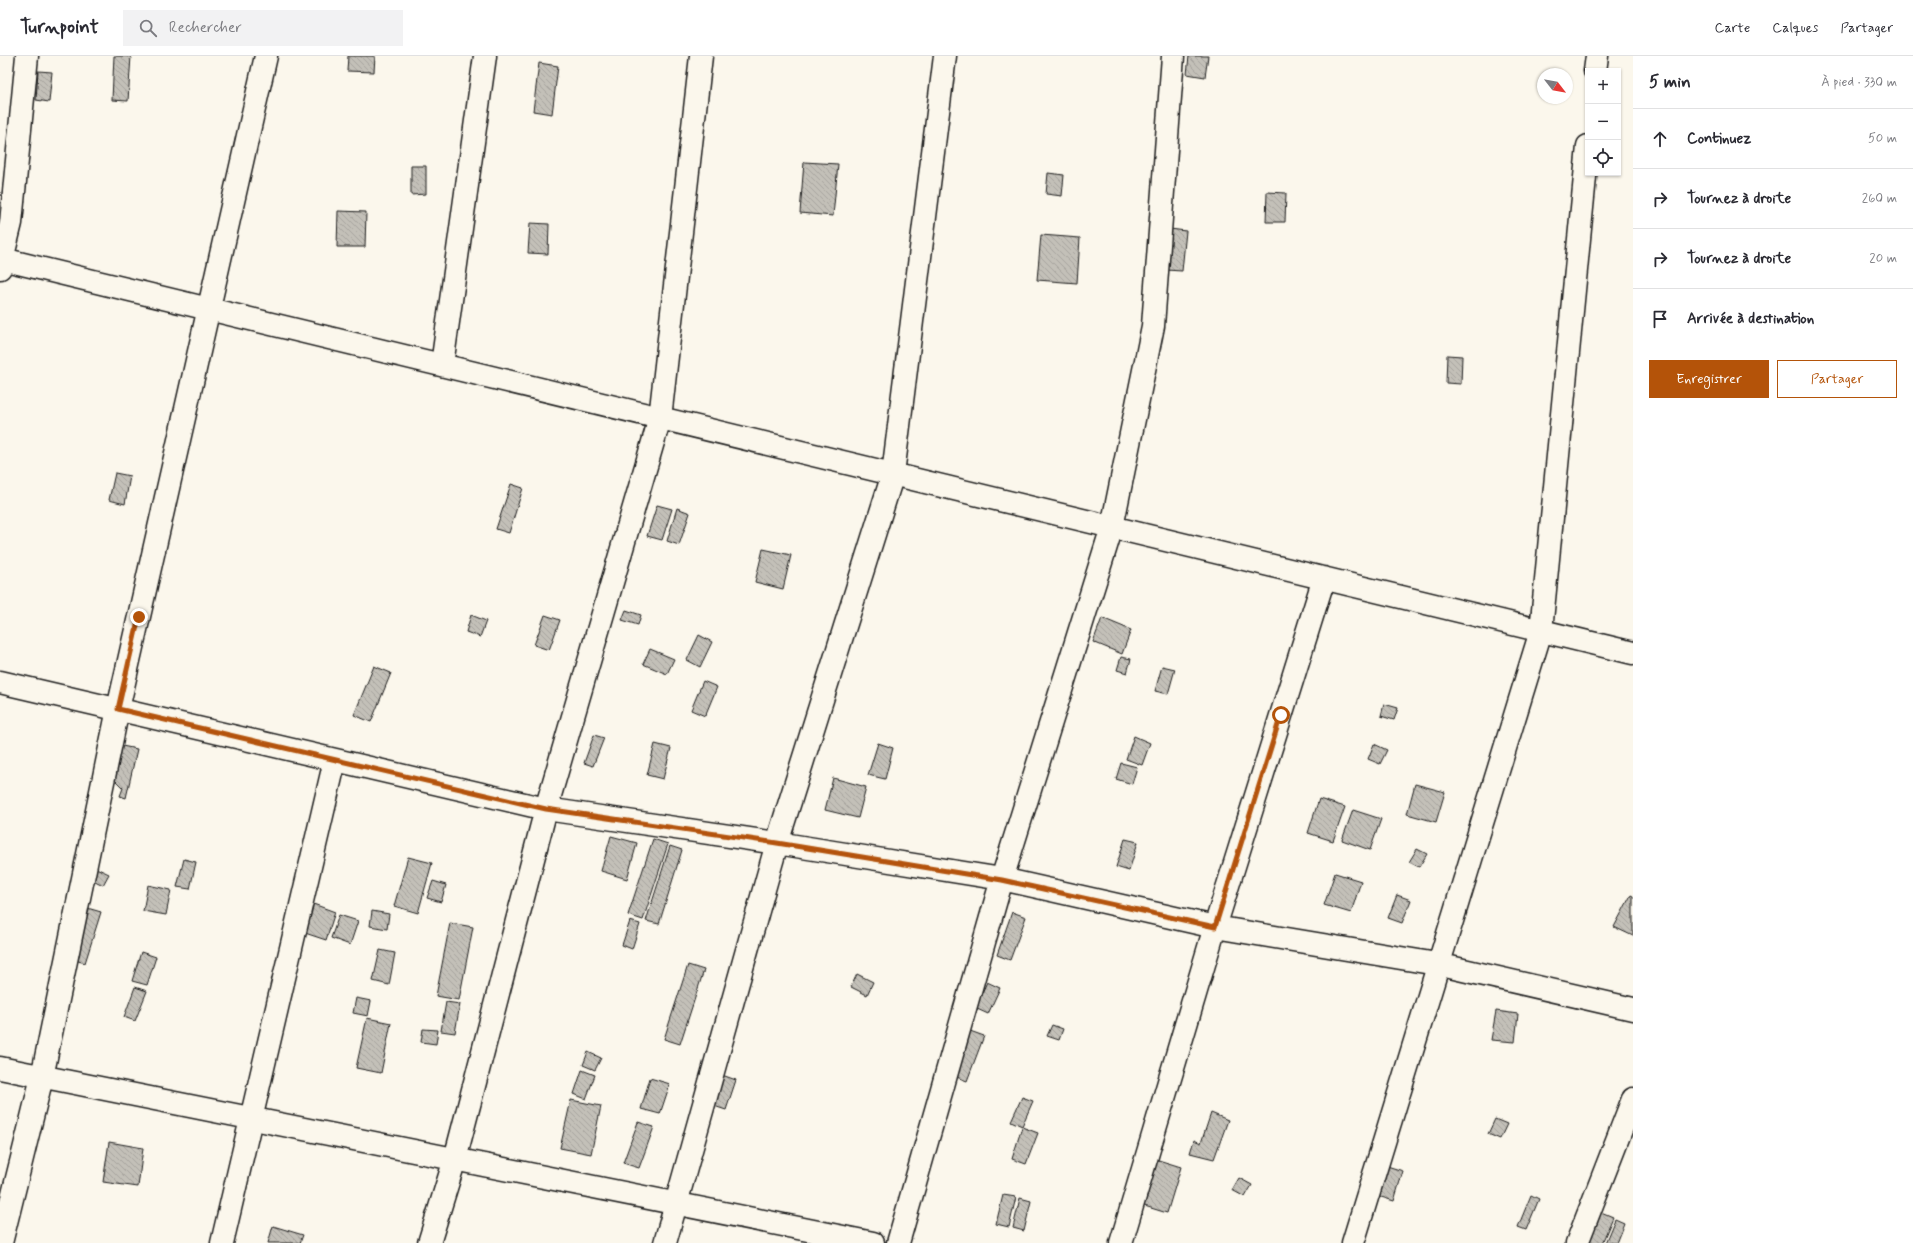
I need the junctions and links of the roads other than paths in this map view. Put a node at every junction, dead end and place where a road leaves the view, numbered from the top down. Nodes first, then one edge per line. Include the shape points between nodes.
1 (27, 56) edge
2 (266, 56) edge
3 (485, 56) edge
4 (701, 56) edge
5 (945, 56) edge
6 (1173, 56) edge
7 (1597, 56) edge
8 (1595, 68) edge
9 (1585, 176) edge
10 (1, 264) edge
11 (209, 309) junction
12 (442, 365) junction
13 (660, 418) junction
14 (893, 474) junction
15 (1112, 527) junction
16 (1324, 578) junction
17 (1541, 631) junction
18 (1633, 653) edge
19 (0, 682) edge
20 (118, 709) junction
21 (335, 760) junction
22 (546, 809) junction
23 (777, 843) junction
24 (1002, 880) junction
25 (1215, 927) junction
26 (1437, 964) junction
27 (1633, 1010) edge
28 (0, 1068) edge
29 (42, 1077) junction
30 (1633, 1099) edge
31 (251, 1119) junction
32 (455, 1159) junction
33 (675, 1204) junction
34 (1, 1243) edge
35 (222, 1243) edge
36 (430, 1243) edge
37 (665, 1243) edge
38 (873, 1243) edge
39 (898, 1243) edge
40 (1121, 1243) edge
41 (1353, 1243) edge
42 (1577, 1243) edge

1 - 10 street via 12,223
2 - 11 street
3 - 12 street
4 - 13 street
5 - 14 street
6 - 15 street via 1153,326
7 - 8 street
9 - 17 street
10 - 11 street
11 - 12 street
11 - 20 street
12 - 13 street
13 - 14 street
13 - 22 street
14 - 15 street
14 - 23 street
15 - 16 street
15 - 24 street
16 - 17 street
16 - 25 street
17 - 18 street
17 - 26 street
19 - 20 street
20 - 21 street
20 - 29 street
21 - 22 street
21 - 31 street
22 - 23 street
22 - 32 street
23 - 24 street
23 - 33 street
24 - 25 street
24 - 39 street
25 - 26 street
25 - 40 street
26 - 27 street
26 - 41 street
28 - 29 street
29 - 31 street
29 - 34 street
30 - 42 street
31 - 32 street
31 - 35 street
32 - 33 street
32 - 36 street
33 - 37 street
33 - 38 street

